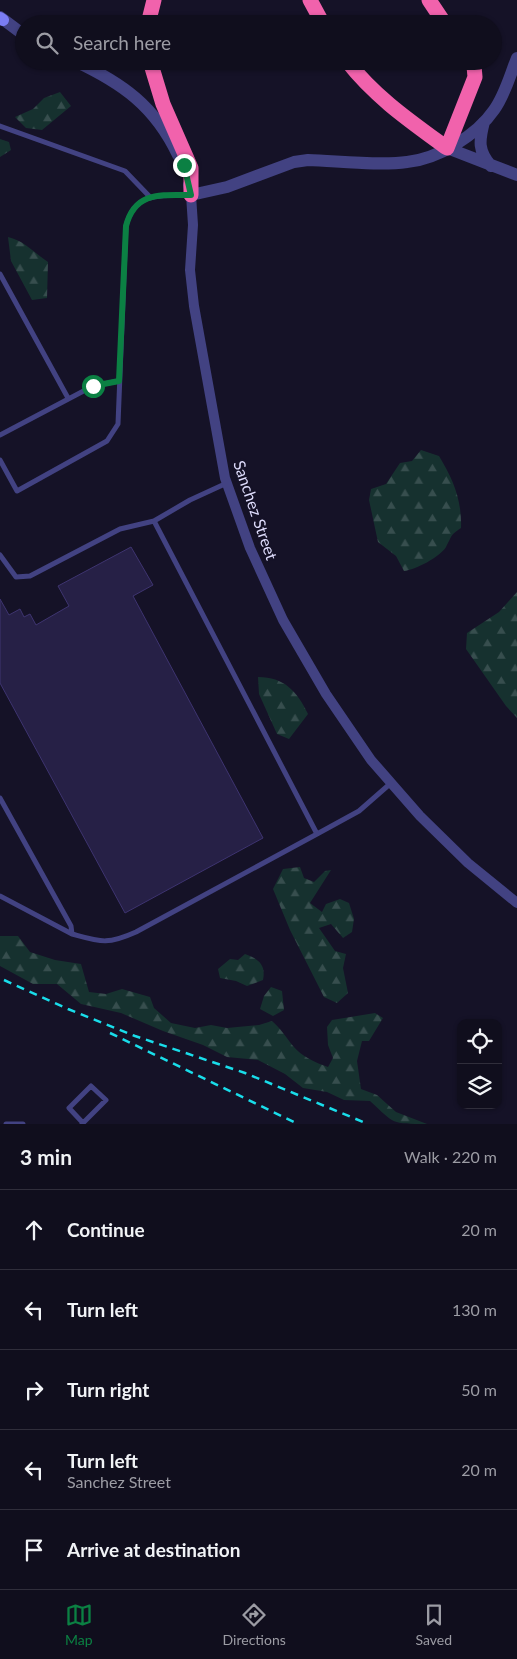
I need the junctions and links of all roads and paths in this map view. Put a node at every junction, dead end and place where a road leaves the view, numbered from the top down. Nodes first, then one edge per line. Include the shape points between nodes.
1 (154, 0) edge
2 (310, 0) edge
3 (429, 0) edge
4 (150, 15) edge
5 (318, 15) edge
6 (440, 15) edge
7 (1, 18) edge
8 (15, 28) edge
9 (517, 58) edge
10 (94, 70) edge
11 (153, 70) edge
12 (354, 70) edge
13 (475, 70) edge
14 (484, 122) junction
15 (0, 126) edge
16 (447, 148) junction
17 (491, 166) junction
18 (517, 175) edge
19 (191, 195) junction
20 (150, 197) junction
21 (0, 274) edge
22 (119, 381) junction
23 (68, 398) junction
24 (0, 435) edge
25 (0, 460) edge
26 (227, 483) junction
27 (154, 521) junction
28 (0, 555) edge
29 (391, 783) junction
30 (0, 798) edge
31 (317, 834) junction
32 (0, 896) edge
33 (517, 903) edge
34 (72, 934) junction
35 (6, 1124) edge
36 (23, 1124) edge
37 (82, 1124) edge

1 - 4 highway
2 - 5 highway
3 - 6 highway
7 - 8 street
9 - 14 street via 501,97
10 - 19 street, Sanchez Street via 134,95 160,123 180,158
11 - 19 highway via 163,104 191,168
12 - 16 highway via 388,104
13 - 16 highway via 473,85
14 - 16 street
14 - 17 street via 480,151
15 - 20 lane via 125,171
16 - 17 street
16 - 19 street via 428,158 407,162 294,162
17 - 18 street
19 - 20 lane
19 - 26 street, Sanchez Street via 194,225 190,270 194,306
20 - 22 lane via 134,207 126,226
21 - 23 lane
22 - 23 lane via 93,386
22 - 25 lane via 118,424 107,441 17,491
23 - 24 lane
26 - 27 lane
26 - 29 street, Sanchez Street via 250,548 283,620 326,694 371,760
27 - 28 lane via 120,529 30,576 16,577
27 - 31 lane
29 - 31 lane via 358,811
29 - 33 street, Sanchez Street via 468,863
30 - 34 lane via 71,926
31 - 34 lane via 118,940 104,942
32 - 34 lane
35 - 36 lane
37 - 37 lane via 69,1108 91,1086 106,1100

